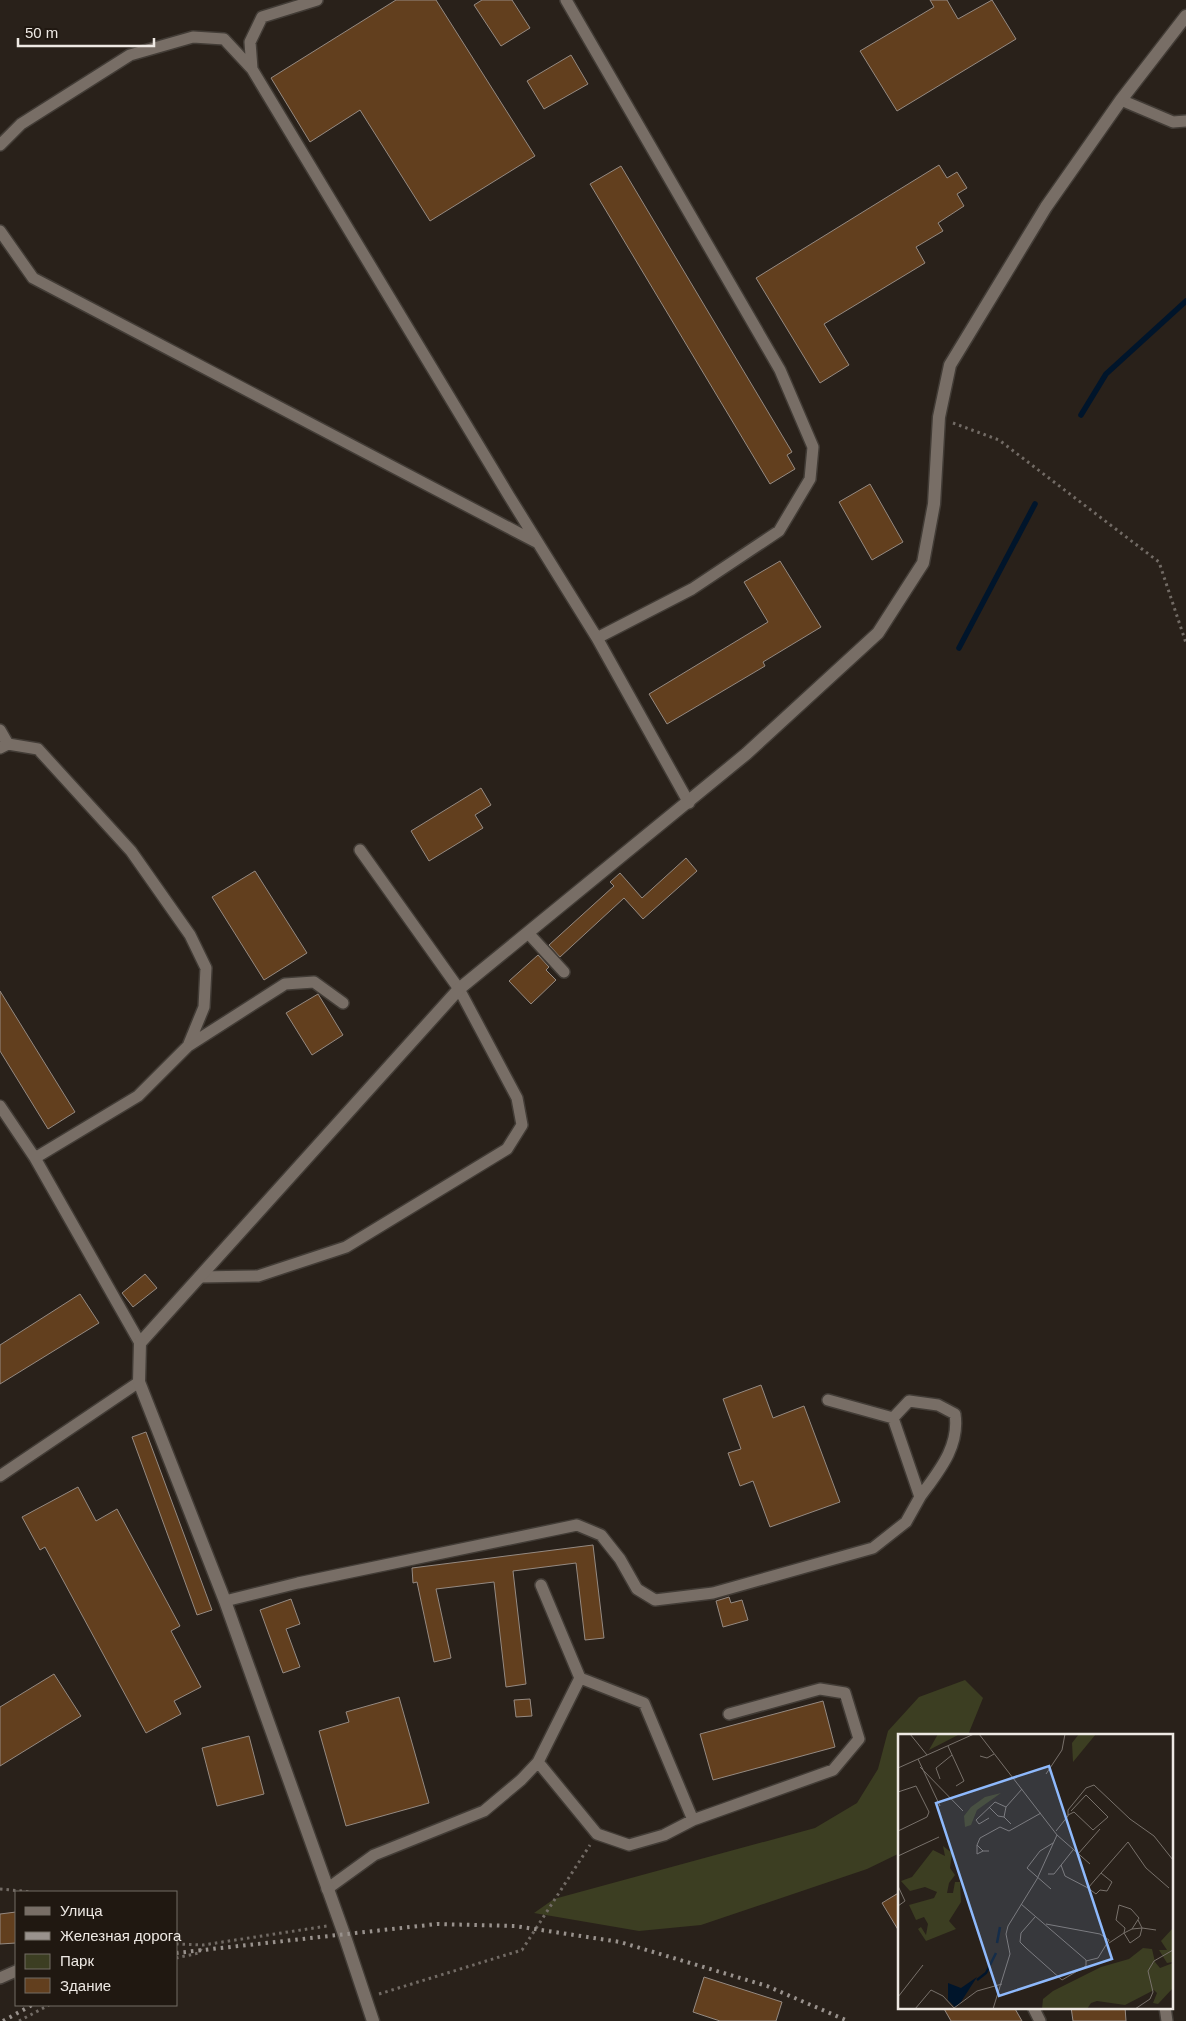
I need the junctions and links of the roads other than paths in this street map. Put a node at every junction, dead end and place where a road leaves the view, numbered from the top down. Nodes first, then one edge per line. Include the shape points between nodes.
1 (317, 0) edge
2 (566, 0) edge
3 (1186, 16) edge
4 (252, 69) junction
5 (1121, 100) junction
6 (1186, 121) edge
7 (0, 145) edge
8 (0, 231) edge
9 (538, 543) junction
10 (597, 638) junction
11 (0, 730) edge
12 (4, 746) edge
13 (688, 803) junction
14 (360, 850) dead end
15 (528, 933) junction
16 (564, 972) dead end
17 (459, 989) junction
18 (343, 1003) dead end
19 (188, 1046) junction
20 (0, 1106) edge
21 (35, 1158) junction
22 (199, 1277) junction
23 (140, 1342) junction
24 (139, 1382) junction
25 (828, 1400) dead end
26 (893, 1418) junction
27 (0, 1476) edge
28 (920, 1497) junction
29 (541, 1585) dead end
30 (225, 1601) junction
31 (580, 1678) junction
32 (729, 1714) dead end
33 (538, 1762) junction
34 (692, 1820) junction
35 (327, 1889) junction
36 (15, 1971) edge
37 (0, 1978) edge
38 (1034, 2008) edge
39 (1165, 2008) edge
40 (373, 2021) edge
41 (1040, 2021) edge
42 (1167, 2021) edge

1 - 4 lane via 262,17 250,42
2 - 10 lane via 780,370 813,447 810,479 779,531 692,589
3 - 5 street
4 - 7 lane via 224,39 193,36 130,55 21,124
4 - 9 lane
5 - 6 lane via 1173,122
5 - 13 street via 1046,207 950,365 939,417 934,504 923,562 878,632
8 - 9 lane via 33,278
9 - 10 lane
10 - 13 lane
11 - 12 lane
12 - 19 lane via 38,748 131,851 190,935 206,968 204,1007
13 - 15 street
14 - 17 lane
15 - 16 lane
15 - 17 street
17 - 22 street
17 - 22 lane via 517,1098 522,1125 507,1149 346,1247 258,1276
18 - 19 lane via 314,982 285,984
19 - 21 lane via 138,1096
20 - 21 lane
21 - 23 lane
22 - 23 street
23 - 24 street
24 - 27 lane
24 - 30 street
25 - 26 lane
26 - 28 lane
26 - 28 lane via 908,1401 938,1405 955,1414 957,1429 947,1459
28 - 30 lane via 906,1522 873,1548 713,1592 656,1600 638,1589 601,1535 577,1526
29 - 31 lane
30 - 35 street
31 - 33 lane
31 - 34 lane via 644,1703
32 - 34 lane via 820,1689 845,1693 859,1739 833,1770
33 - 34 lane via 597,1834 629,1845 664,1834
33 - 35 lane via 484,1811 374,1855
35 - 40 street
36 - 37 lane
38 - 41 lane
39 - 42 lane

